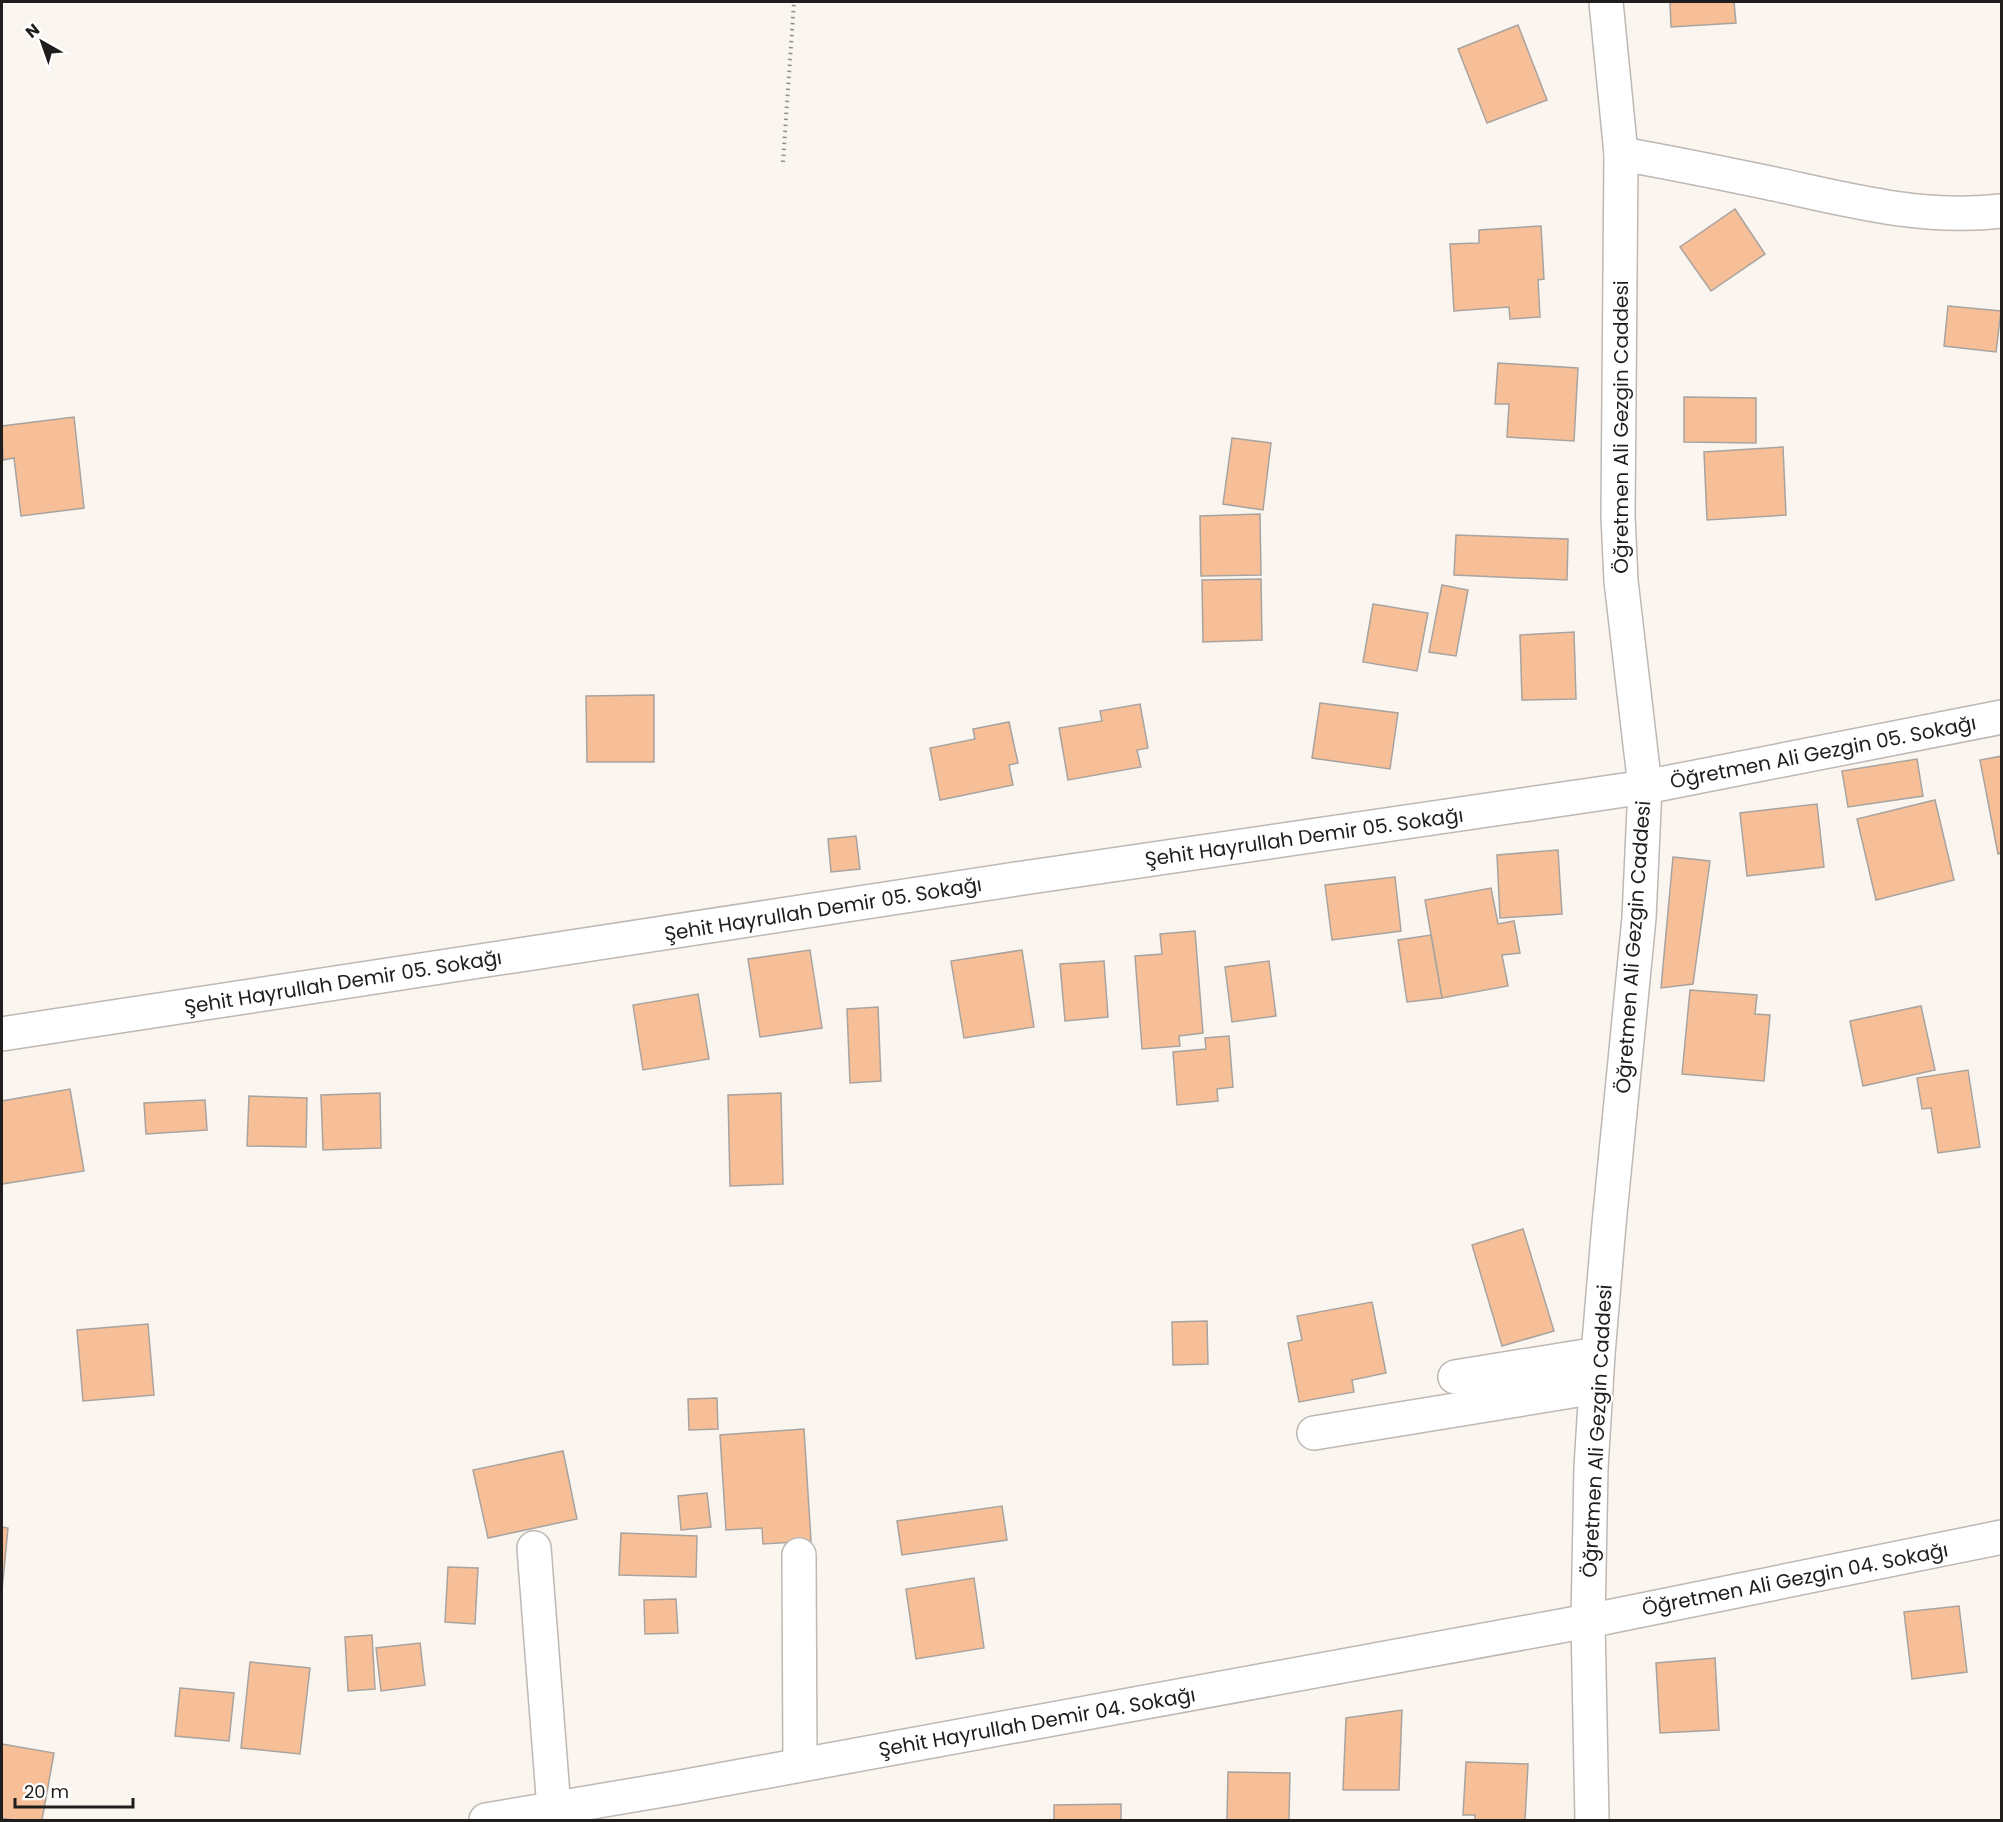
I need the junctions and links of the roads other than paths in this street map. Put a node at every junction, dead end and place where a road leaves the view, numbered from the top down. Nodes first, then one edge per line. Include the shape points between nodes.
1 (1606, 2) edge
2 (1621, 154) junction
3 (2001, 211) edge
4 (2001, 717) edge
5 (1645, 787) junction
6 (2, 1034) edge
7 (1598, 1353) junction
8 (1455, 1377) dead end
9 (1596, 1387) junction
10 (1314, 1433) dead end
11 (2001, 1537) edge
12 (534, 1548) dead end
13 (799, 1555) dead end
14 (1588, 1621) junction
15 (800, 1765) junction
16 (554, 1809) junction
17 (486, 1821) edge
18 (1592, 1821) edge

1 - 2 street, Öğretmen Ali Gezgin Caddesi
2 - 3 street via 1899,210
2 - 5 street, Öğretmen Ali Gezgin Caddesi via 1618,516
4 - 5 street, Öğretmen Ali Gezgin 05. Sokağı
5 - 6 street, Şehit Hayrullah Demir 05. Sokağı
5 - 7 street, Öğretmen Ali Gezgin Caddesi via 1639,918
7 - 8 street
7 - 9 street, Öğretmen Ali Gezgin Caddesi
9 - 10 street
9 - 14 street, Öğretmen Ali Gezgin Caddesi
11 - 14 street, Öğretmen Ali Gezgin 04. Sokağı
12 - 16 street
13 - 15 street
14 - 15 street, Şehit Hayrullah Demir 04. Sokağı
14 - 18 street, Öğretmen Ali Gezgin Caddesi
15 - 16 street, Şehit Hayrullah Demir 04. Sokağı
16 - 17 street, Şehit Hayrullah Demir 04. Sokağı

